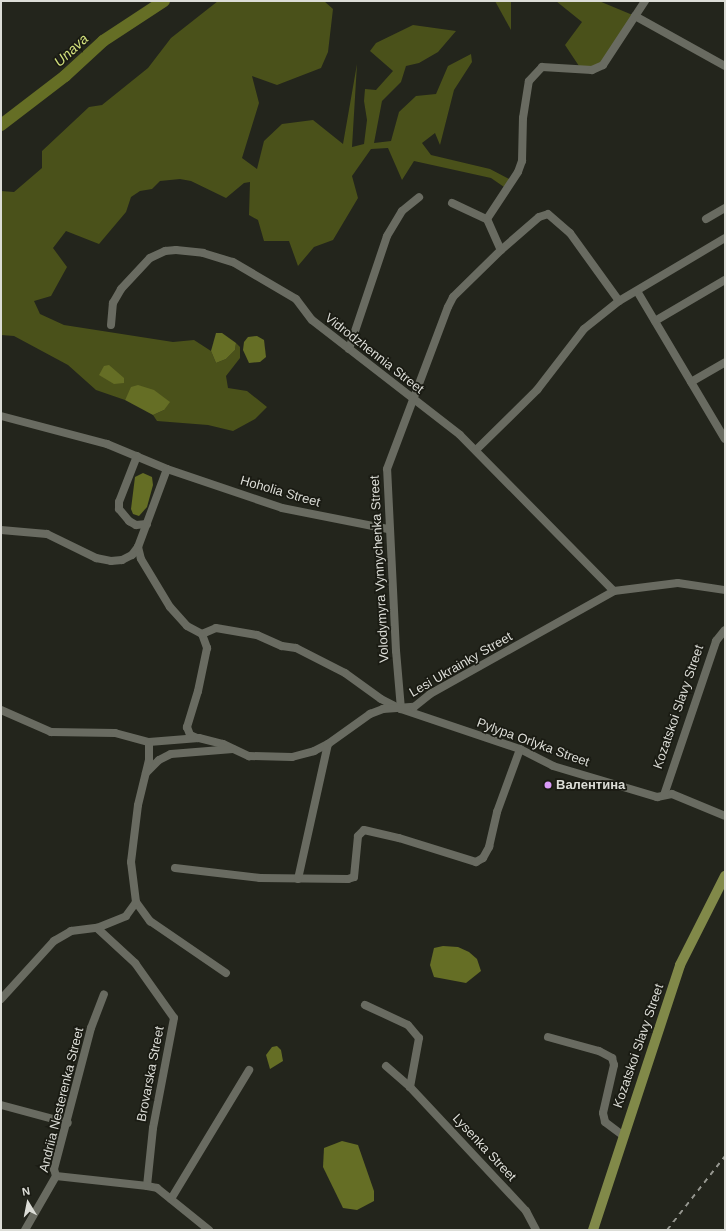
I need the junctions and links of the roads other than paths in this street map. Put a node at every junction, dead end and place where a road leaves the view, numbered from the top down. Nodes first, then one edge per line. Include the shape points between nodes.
1 (645, 1) edge
2 (635, 16) junction
3 (725, 66) edge
4 (419, 197) dead end
5 (452, 203) dead end
6 (725, 208) edge
7 (487, 219) junction
8 (706, 219) dead end
9 (725, 238) edge
10 (501, 250) junction
11 (725, 280) edge
12 (635, 292) junction
13 (619, 301) junction
14 (655, 321) junction
15 (111, 326) dead end
16 (349, 348) junction
17 (725, 362) edge
18 (691, 382) junction
19 (413, 401) junction
20 (1, 416) edge
21 (725, 439) edge
22 (476, 450) junction
23 (136, 456) junction
24 (167, 469) junction
25 (147, 524) junction
26 (388, 529) junction
27 (1, 530) edge
28 (138, 547) junction
29 (725, 590) edge
30 (614, 591) junction
31 (725, 630) edge
32 (202, 634) junction
33 (402, 709) junction
34 (1, 710) edge
35 (199, 738) junction
36 (149, 742) junction
37 (328, 744) junction
38 (233, 748) junction
39 (520, 749) junction
40 (146, 774) junction
41 (664, 795) junction
42 (725, 816) edge
43 (176, 868) dead end
44 (725, 876) edge
45 (298, 879) junction
46 (136, 902) junction
47 (97, 928) junction
48 (226, 973) dead end
49 (104, 994) dead end
50 (1, 1000) edge
51 (365, 1005) dead end
52 (548, 1037) dead end
53 (386, 1066) dead end
54 (249, 1070) dead end
55 (410, 1087) junction
56 (1, 1105) edge
57 (68, 1124) junction
58 (622, 1135) junction
59 (56, 1176) junction
60 (147, 1186) junction
61 (172, 1199) junction
62 (25, 1230) edge
63 (209, 1230) edge
64 (536, 1230) edge
65 (593, 1230) edge

1 - 2 street
2 - 3 street
2 - 7 street via 603,65 592,70 542,67 528,82 523,118 522,161 518,172
4 - 16 street via 402,210 387,236
5 - 7 street
6 - 8 street
7 - 10 street
9 - 12 street
10 - 13 street, Volodymyra Vynnychenka Street via 539,217 548,214 553,216 570,233
10 - 19 street, Volodymyra Vynnychenka Street via 453,297
11 - 14 street
12 - 13 street
12 - 14 street
13 - 22 street via 584,329 537,390
14 - 18 street
15 - 16 street, Vidrodzhennia Street via 113,303 139,267 165,251 188,250 234,262 296,299 312,320
16 - 19 street, Vidrodzhennia Street
17 - 18 street
18 - 21 street
19 - 22 street, Vidrodzhennia Street via 443,421
19 - 26 street, Volodymyra Vynnychenka Street via 387,469
20 - 23 street, Hoholia Street via 107,444
22 - 30 street, Vidrodzhennia Street
23 - 24 street, Hoholia Street
23 - 25 street via 119,502 119,509 136,524
24 - 25 street
24 - 26 street, Hoholia Street via 282,508
25 - 28 street
26 - 33 street, Volodymyra Vynnychenka Street
27 - 28 street via 47,534 96,558 111,561 127,558
28 - 32 street via 142,559 170,607 187,626
29 - 30 street, Lesi Ukrainky Street via 678,583
30 - 33 street, Lesi Ukrainky Street via 430,694 414,707
31 - 41 street, Kozatskoi Slavy Street via 716,641
32 - 33 street via 216,628 257,635 282,646 296,648 345,673 380,699
32 - 35 street via 207,648 187,727 190,735
33 - 37 street, Lesi Ukrainky Street via 383,709 370,714
33 - 39 street, Pylypa Orlyka Street
34 - 36 street, Lesi Ukrainky Street via 51,732 115,734
35 - 36 street, Lesi Ukrainky Street
35 - 38 street, Lesi Ukrainky Street
36 - 40 street
37 - 38 street, Lesi Ukrainky Street via 314,751 276,759 249,756
37 - 45 street
38 - 40 street via 171,754 159,760
39 - 41 street, Pylypa Orlyka Street via 553,766 657,797
39 - 45 street via 484,858 476,862 364,830 358,836 354,877
40 - 46 street via 138,805 131,862
41 - 42 street, Pylypa Orlyka Street via 672,794
43 - 45 street via 260,878
44 - 58 main road, Kozatskoi Slavy Street via 680,965
46 - 47 street via 126,916
46 - 48 street via 150,921
47 - 50 street via 71,931 54,941
47 - 60 street, Brovarska Street via 135,963 174,1018 153,1128
49 - 57 street, Andriia Nesterenka Street via 91,1028
51 - 55 street via 408,1025 419,1038
52 - 58 street via 599,1050 612,1058 614,1065 603,1113 605,1122
53 - 55 street, Lysenka Street
54 - 61 street
55 - 64 street, Lysenka Street via 526,1211
56 - 57 street
57 - 59 street, Andriia Nesterenka Street via 54,1169
58 - 65 main road, Kozatskoi Slavy Street
59 - 60 street
59 - 62 street, Andriia Nesterenka Street
60 - 61 street via 157,1188
61 - 63 street

